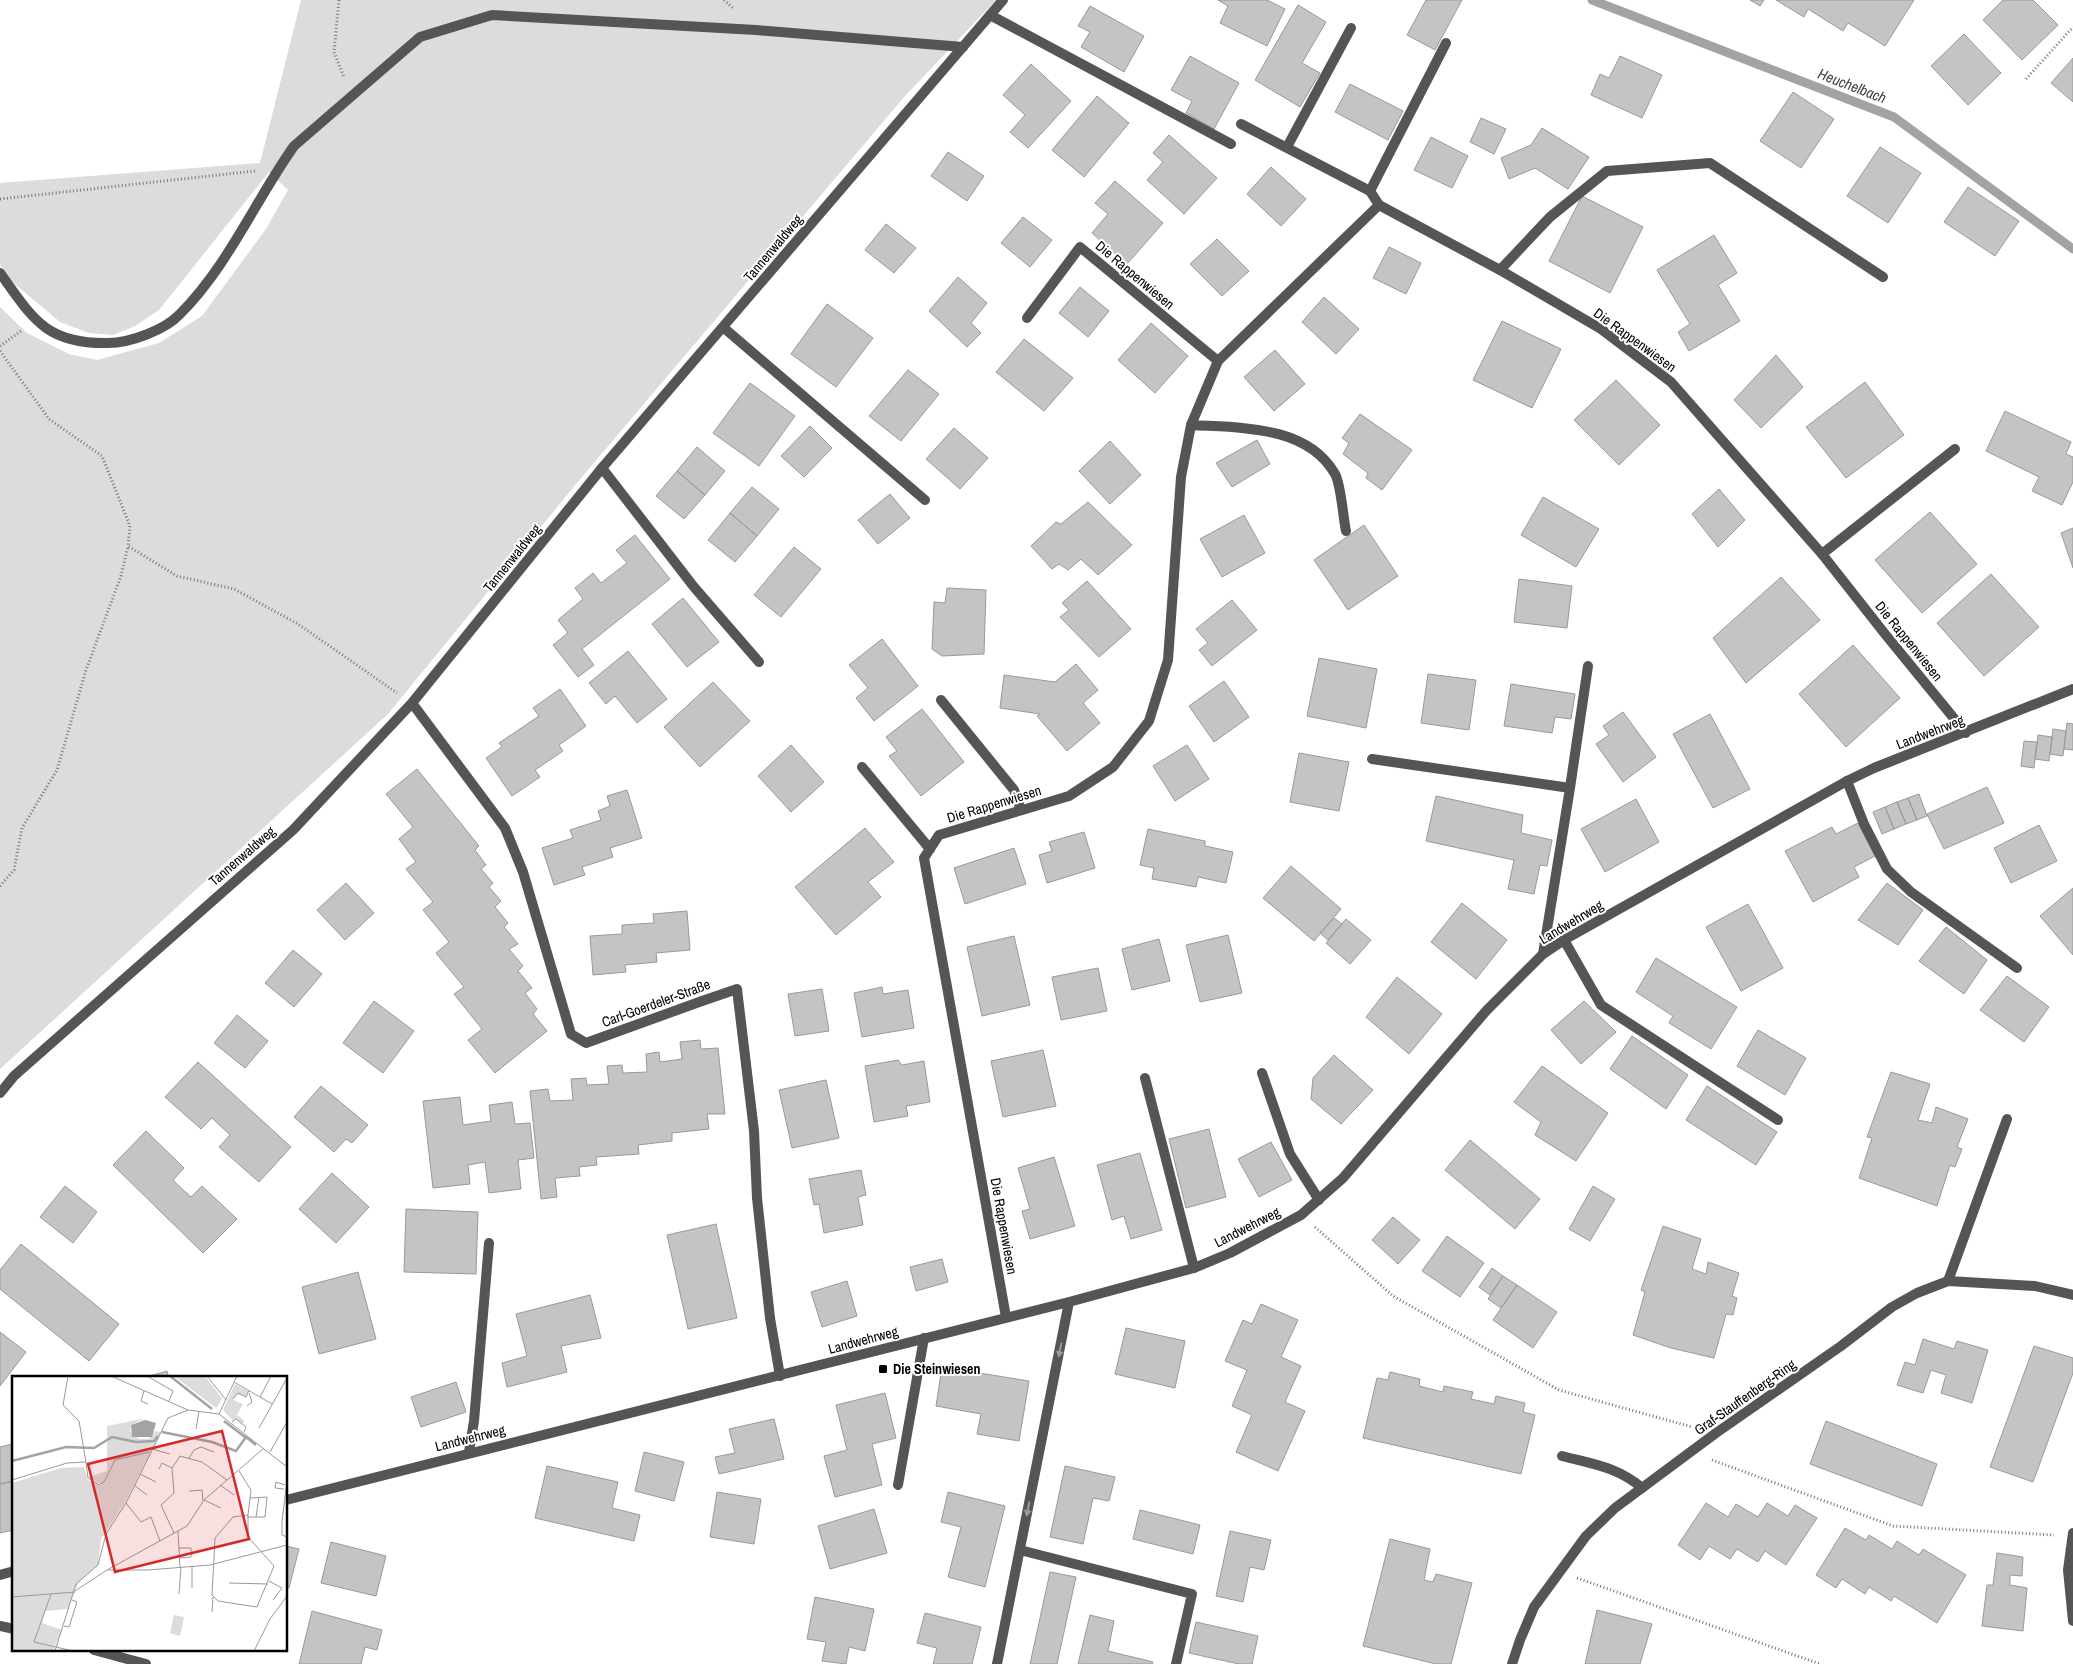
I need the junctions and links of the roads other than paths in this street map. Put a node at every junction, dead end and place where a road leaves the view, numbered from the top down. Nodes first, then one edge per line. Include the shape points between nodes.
1 (1003, 0) edge
2 (990, 15) junction
3 (1351, 28) dead end
4 (1446, 43) dead end
5 (963, 47) junction
6 (1241, 124) dead end
7 (1230, 144) dead end
8 (1287, 147) junction
9 (1370, 191) junction
10 (1379, 205) junction
11 (1500, 270) junction
12 (0, 273) edge
13 (1883, 276) dead end
14 (1027, 318) dead end
15 (724, 328) junction
16 (1218, 361) junction
17 (1191, 426) junction
18 (1955, 449) dead end
19 (602, 468) junction
20 (924, 500) dead end
21 (1346, 531) dead end
22 (1822, 554) junction
23 (759, 662) dead end
24 (1588, 666) dead end
25 (2073, 689) edge
26 (942, 700) dead end
27 (412, 703) junction
28 (1966, 733) junction
29 (1372, 760) dead end
30 (862, 767) dead end
31 (1847, 781) junction
32 (1570, 788) junction
33 (1021, 810) junction
34 (930, 849) junction
35 (1564, 940) junction
36 (1543, 954) junction
37 (2016, 968) dead end
38 (1262, 1073) dead end
39 (1145, 1078) dead end
40 (0, 1093) edge
41 (2007, 1119) dead end
42 (1778, 1120) dead end
43 (1319, 1200) junction
44 (489, 1243) dead end
45 (1194, 1268) junction
46 (1948, 1281) junction
47 (2073, 1294) edge
48 (1069, 1302) junction
49 (1006, 1317) junction
50 (924, 1338) junction
51 (780, 1376) junction
52 (469, 1452) junction
53 (1562, 1456) dead end
54 (898, 1485) dead end
55 (1642, 1488) junction
56 (288, 1499) edge
57 (2072, 1534) edge
58 (1020, 1550) junction
59 (2073, 1621) edge
60 (101, 1652) edge
61 (146, 1664) edge
62 (997, 1664) edge
63 (1176, 1664) edge
64 (1512, 1664) edge

1 - 2 street, Tannenwaldweg
2 - 5 street, Tannenwaldweg
2 - 7 street
3 - 8 street
4 - 9 street
5 - 12 street via 756,30 492,15 420,38 294,146 207,281 179,315 143,337 88,344 51,332 35,320
5 - 15 street, Tannenwaldweg
6 - 8 street
8 - 9 street
9 - 10 street
10 - 11 street, Die Rappenwiesen
10 - 16 street, Die Rappenwiesen
11 - 13 street via 1550,217 1607,171 1710,163
11 - 22 street, Die Rappenwiesen via 1601,329 1671,382
14 - 16 street, Die Rappenwiesen via 1080,247
15 - 19 street, Tannenwaldweg
15 - 20 street
16 - 17 street, Die Rappenwiesen
17 - 21 street via 1256,428 1286,436 1310,448 1336,475
17 - 33 street, Die Rappenwiesen via 1181,477 1168,660 1148,721 1113,767 1069,796
18 - 22 street
19 - 23 street via 694,587
19 - 27 street, Tannenwaldweg
22 - 28 street, Die Rappenwiesen
24 - 32 street
25 - 28 street, Landwehrweg
26 - 33 street via 1014,790
27 - 40 street, Tannenwaldweg via 293,830 14,1076
27 - 51 street, Carl-Goerdeler-Straße via 505,828 523,872 571,1034 586,1043 736,989 754,1131 757,1198 769,1310
28 - 31 street, Landwehrweg
29 - 32 street
30 - 34 street
31 - 35 street, Landwehrweg
31 - 37 street via 1887,869 1911,892
32 - 36 street
33 - 34 street, Die Rappenwiesen via 939,835
34 - 49 street, Die Rappenwiesen via 924,858
35 - 36 street, Landwehrweg
35 - 42 street via 1600,1006
36 - 43 street, Landwehrweg via 1486,1011 1342,1178
38 - 43 street via 1290,1154
39 - 45 street
41 - 46 street
43 - 45 street, Landwehrweg via 1301,1214 1230,1253
44 - 52 street
45 - 48 street, Landwehrweg
46 - 47 street, Graf-Stauffenberg-Ring via 2035,1286
46 - 55 street, Graf-Stauffenberg-Ring via 1892,1307
48 - 49 street, Landwehrweg
48 -> 58 street
49 - 50 street, Landwehrweg
50 - 51 street, Landwehrweg
50 - 54 street
51 - 52 street, Landwehrweg
52 - 56 street, Landwehrweg
53 - 55 street via 1614,1469 1629,1476
55 - 64 street, Graf-Stauffenberg-Ring via 1586,1536 1534,1607
57 - 59 street via 2068,1570
58 - 62 street
58 - 63 street via 1192,1594
60 - 61 street

